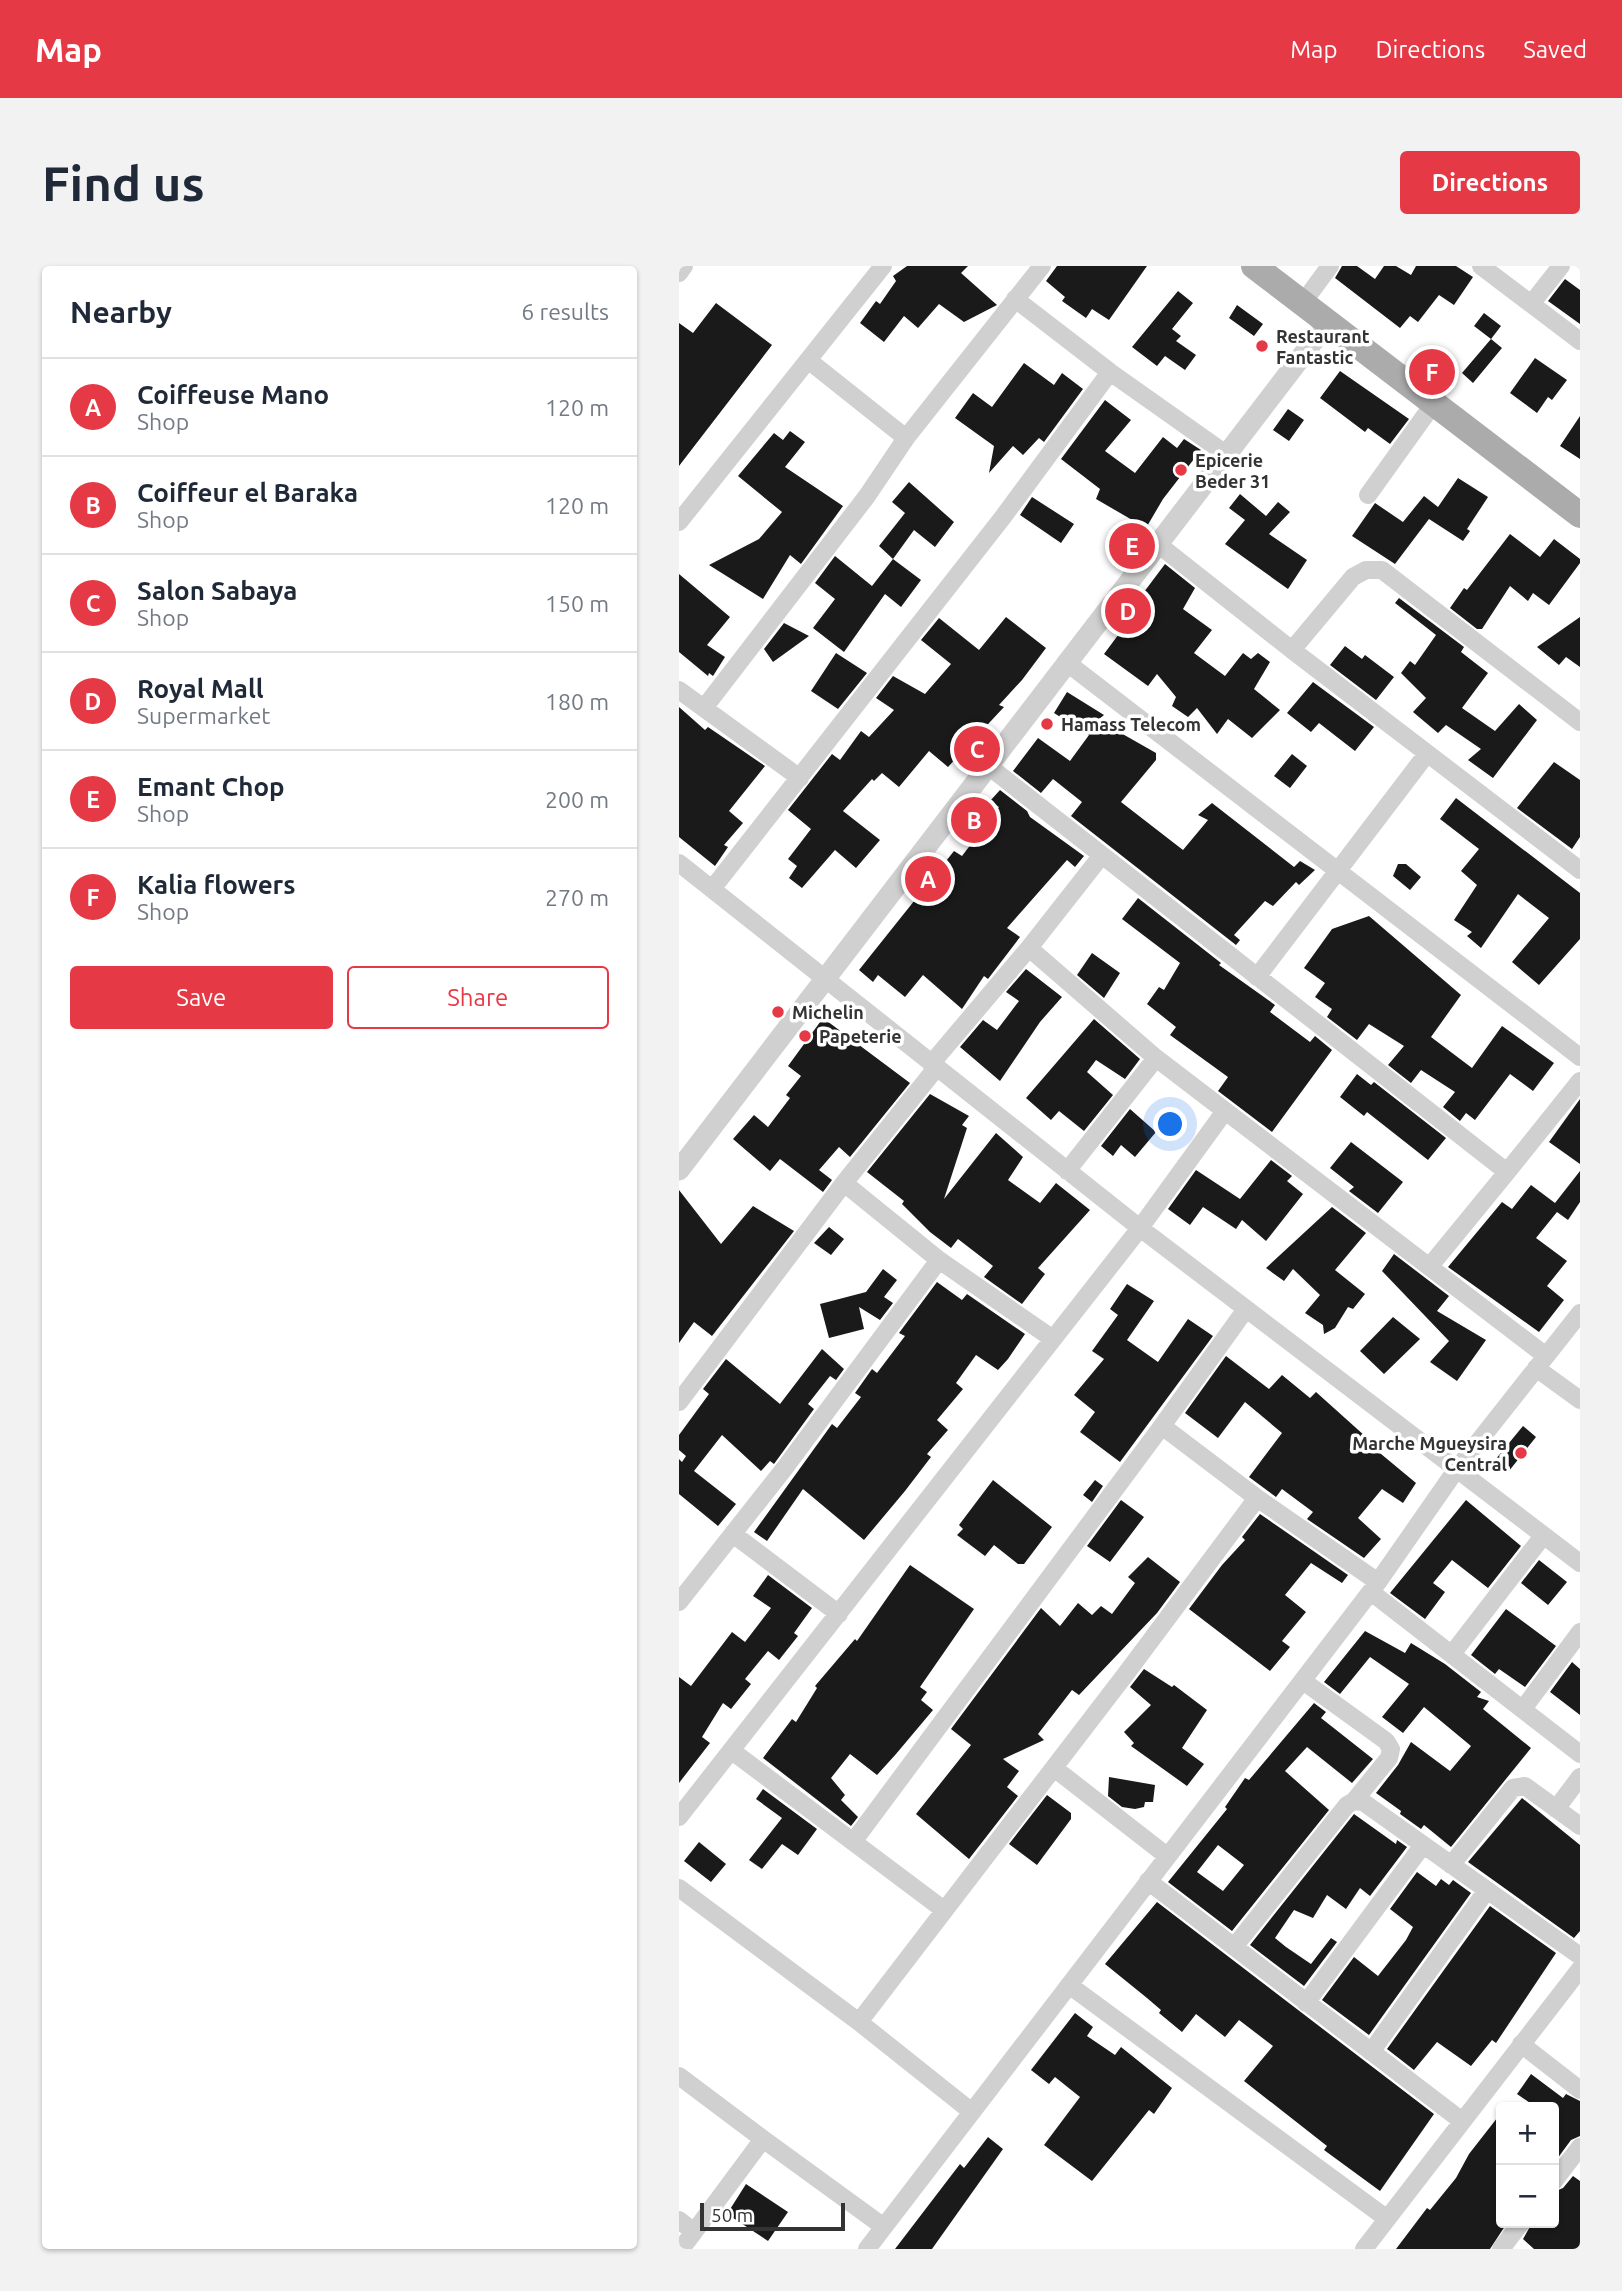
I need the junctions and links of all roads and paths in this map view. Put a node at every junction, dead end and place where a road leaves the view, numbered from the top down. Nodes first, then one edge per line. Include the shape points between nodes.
1 (684, 266) edge
2 (883, 266) edge
3 (1042, 266) edge
4 (1254, 266) edge
5 (1329, 266) edge
6 (1481, 266) edge
7 (1561, 266) edge
8 (679, 273) edge
9 (1015, 299) junction
10 (1532, 303) junction
11 (1302, 304) junction
12 (1328, 322) junction
13 (1580, 341) edge
14 (808, 360) junction
15 (1110, 372) junction
16 (1434, 403) junction
17 (907, 438) junction
18 (1226, 454) junction
19 (1368, 495) dead end
20 (1580, 515) edge
21 (679, 522) edge
22 (1159, 545) junction
23 (1292, 650) junction
24 (1066, 662) junction
25 (679, 690) edge
26 (704, 708) junction
27 (1580, 722) edge
28 (1426, 755) junction
29 (987, 765) junction
30 (800, 778) junction
31 (1102, 855) junction
32 (679, 863) edge
33 (1580, 870) edge
34 (1339, 871) junction
35 (712, 889) junction
36 (1029, 948) junction
37 (1257, 977) junction
38 (823, 978) junction
39 (1580, 1057) edge
40 (1156, 1058) junction
41 (934, 1066) junction
42 (1580, 1081) edge
43 (1224, 1111) junction
44 (679, 1170) edge
45 (1067, 1171) junction
46 (1507, 1172) junction
47 (844, 1183) junction
48 (1140, 1228) junction
49 (939, 1260) junction
50 (1430, 1266) junction
51 (1246, 1310) junction
52 (1580, 1313) edge
53 (1053, 1339) junction
54 (1541, 1362) junction
55 (1580, 1400) edge
56 (679, 1402) edge
57 (1162, 1426) junction
58 (1456, 1470) junction
59 (1257, 1497) junction
60 (733, 1534) junction
61 (1543, 1536) junction
62 (1580, 1563) edge
63 (1375, 1587) junction
64 (679, 1602) edge
65 (839, 1614) junction
66 (1580, 1632) edge
67 (1452, 1654) junction
68 (1303, 1681) junction
69 (1523, 1709) junction
70 (732, 1751) junction
71 (1580, 1754) edge
72 (1054, 1768) junction
73 (1580, 1777) edge
74 (1354, 1801) junction
75 (1556, 1809) junction
76 (679, 1817) edge
77 (1580, 1826) edge
78 (853, 1842) junction
79 (1423, 1845) junction
80 (1167, 1856) junction
81 (1451, 1865) junction
82 (1148, 1881) junction
83 (679, 1888) edge
84 (1487, 1890) junction
85 (944, 1910) junction
86 (1234, 1947) junction
87 (1580, 1956) edge
88 (1580, 1969) edge
89 (1069, 1985) junction
90 (1306, 2003) junction
91 (859, 2022) junction
92 (1521, 2044) junction
93 (1371, 2052) junction
94 (679, 2076) edge
95 (1580, 2090) edge
96 (972, 2112) junction
97 (1462, 2121) junction
98 (763, 2139) junction
99 (1580, 2147) edge
100 (1574, 2167) edge
101 (1559, 2178) edge
102 (1386, 2218) junction
103 (679, 2220) edge
104 (884, 2227) junction
105 (1517, 2228) edge
106 (694, 2232) junction
107 (681, 2249) edge
108 (867, 2249) edge
109 (1365, 2249) edge
110 (1501, 2249) edge

1 - 8 street
2 - 14 street
3 - 9 street
4 - 11 main road
5 - 11 street
6 - 10 street
7 - 10 street
9 - 15 street
9 - 17 street
10 - 13 street
11 - 12 main road
12 - 16 main road
12 - 18 street
14 - 17 street
14 - 21 street
15 - 18 street
15 - 30 street
16 - 19 street
16 - 20 main road
17 - 26 street
18 - 22 street
22 - 23 street
22 - 24 street
23 - 27 street via 1353,577 1366,570 1382,570
23 - 28 street
24 - 29 street
24 - 34 street
25 - 26 street
26 - 30 street
28 - 33 street
28 - 34 street
29 - 31 street
29 - 38 street
30 - 35 street
31 - 36 street
31 - 37 street
32 - 35 street
34 - 37 street
34 - 39 street
35 - 38 street
36 - 40 street
36 - 41 street
37 - 46 street
38 - 41 street
38 - 44 street
40 - 43 street
40 - 45 street
41 - 45 street
41 - 47 street
42 - 46 street
43 - 48 street
43 - 50 street
45 - 48 street
46 - 50 street
47 - 49 street
47 - 56 street
48 - 51 street
48 - 53 street
49 - 53 street
49 - 60 street
50 - 54 street
51 - 57 street
51 - 58 street
52 - 54 street
53 - 65 street
54 - 55 street
54 - 58 street
57 - 59 street
57 - 78 street
58 - 61 street
58 - 63 street
59 - 63 street
59 - 72 street
60 - 64 street
60 - 65 street
61 - 62 street
61 - 67 street
63 - 67 street
63 - 68 street
65 - 70 street
66 - 69 street
67 - 69 street
68 - 74 street via 1391,1749 1389,1758
68 - 80 street
69 - 71 street
70 - 76 street
70 - 78 street
72 - 80 street
72 - 85 street
73 - 75 street
74 - 79 street via 1363,1802
74 - 86 street
75 - 77 street
75 - 81 street via 1525,1786 1513,1788
78 - 85 street
79 - 81 street
79 - 90 street
80 - 82 street
81 - 84 street
82 - 86 street
82 - 89 street
83 - 91 street
84 - 87 street
84 - 93 street
85 - 91 street
86 - 90 street
88 - 92 street
89 - 96 street
89 - 102 street
90 - 93 street
91 - 96 street
92 - 95 street
92 - 97 street
93 - 97 street
94 - 98 street
96 - 104 street
97 - 102 street
98 - 104 street
98 - 106 street
99 - 100 street
100 - 101 street
102 - 109 street
103 - 106 street
104 - 108 street
105 - 110 street
106 - 107 street

